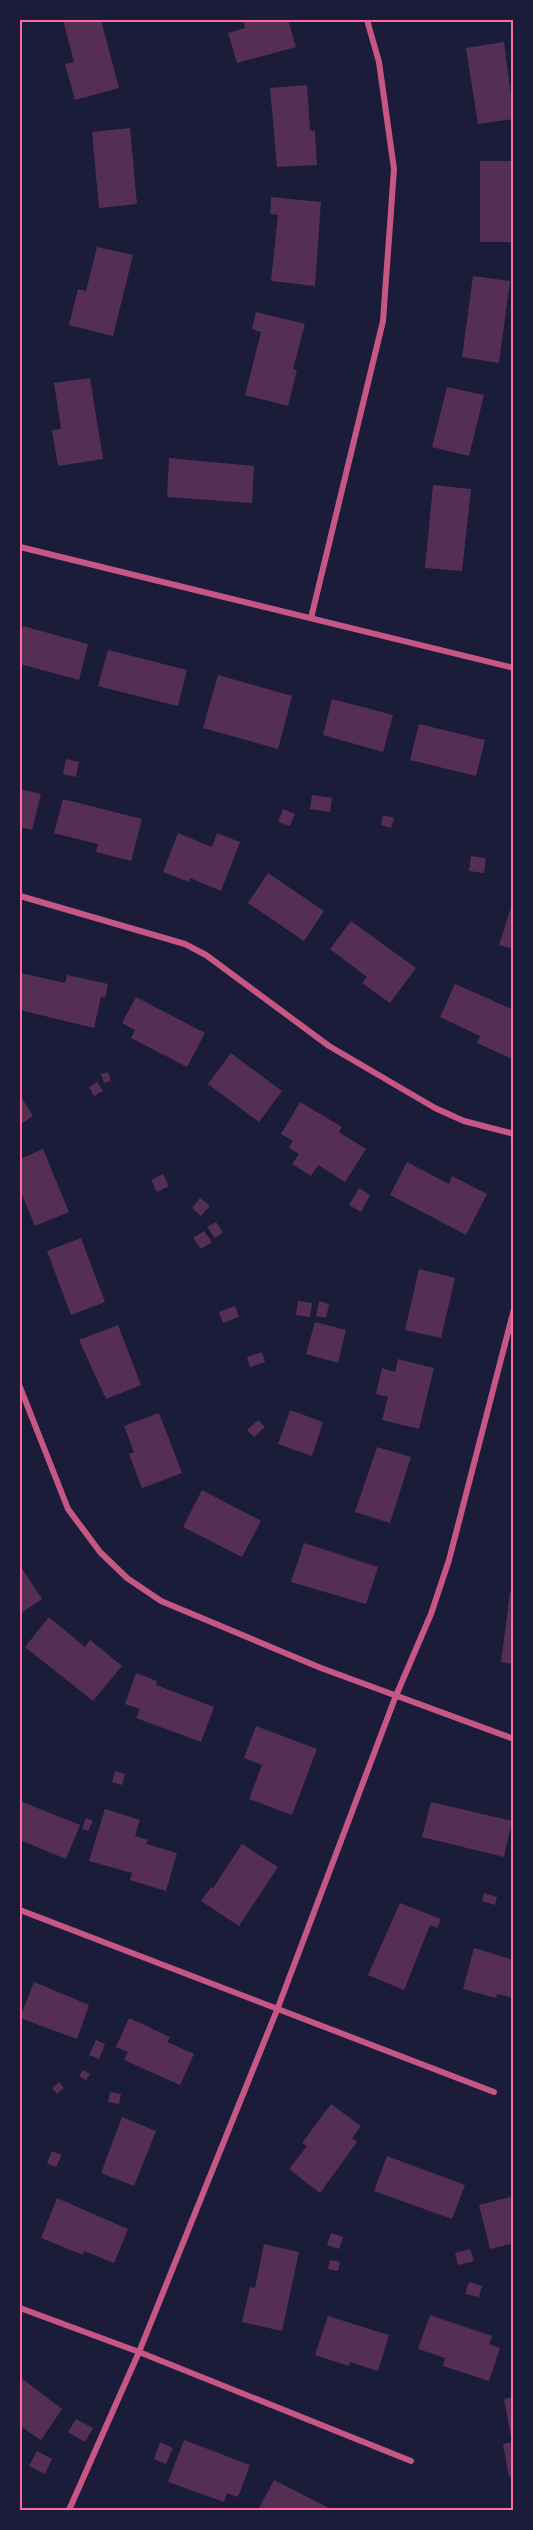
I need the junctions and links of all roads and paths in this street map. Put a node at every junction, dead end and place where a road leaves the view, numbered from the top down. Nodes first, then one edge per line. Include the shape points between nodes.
1 (367, 20) edge
2 (20, 546) edge
3 (311, 618) junction
4 (513, 668) edge
5 (20, 896) edge
6 (513, 1134) edge
7 (513, 1309) edge
8 (20, 1388) edge
9 (395, 1698) junction
10 (513, 1739) edge
11 (20, 1910) edge
12 (277, 2010) junction
13 (494, 2092) dead end
14 (20, 2308) edge
15 (140, 2352) junction
16 (411, 2460) dead end
17 (69, 2511) edge

1 - 3 street via 379,62 394,169 384,321
2 - 3 street
3 - 4 street
5 - 6 street via 185,944 206,954 329,1046 435,1108 464,1121
7 - 9 street via 449,1560 415,1656
8 - 9 street via 68,1509 100,1552 128,1578 161,1601
9 - 10 street
9 - 12 street
11 - 12 street
12 - 13 street
12 - 15 street
14 - 15 street
15 - 16 street
15 - 17 street

